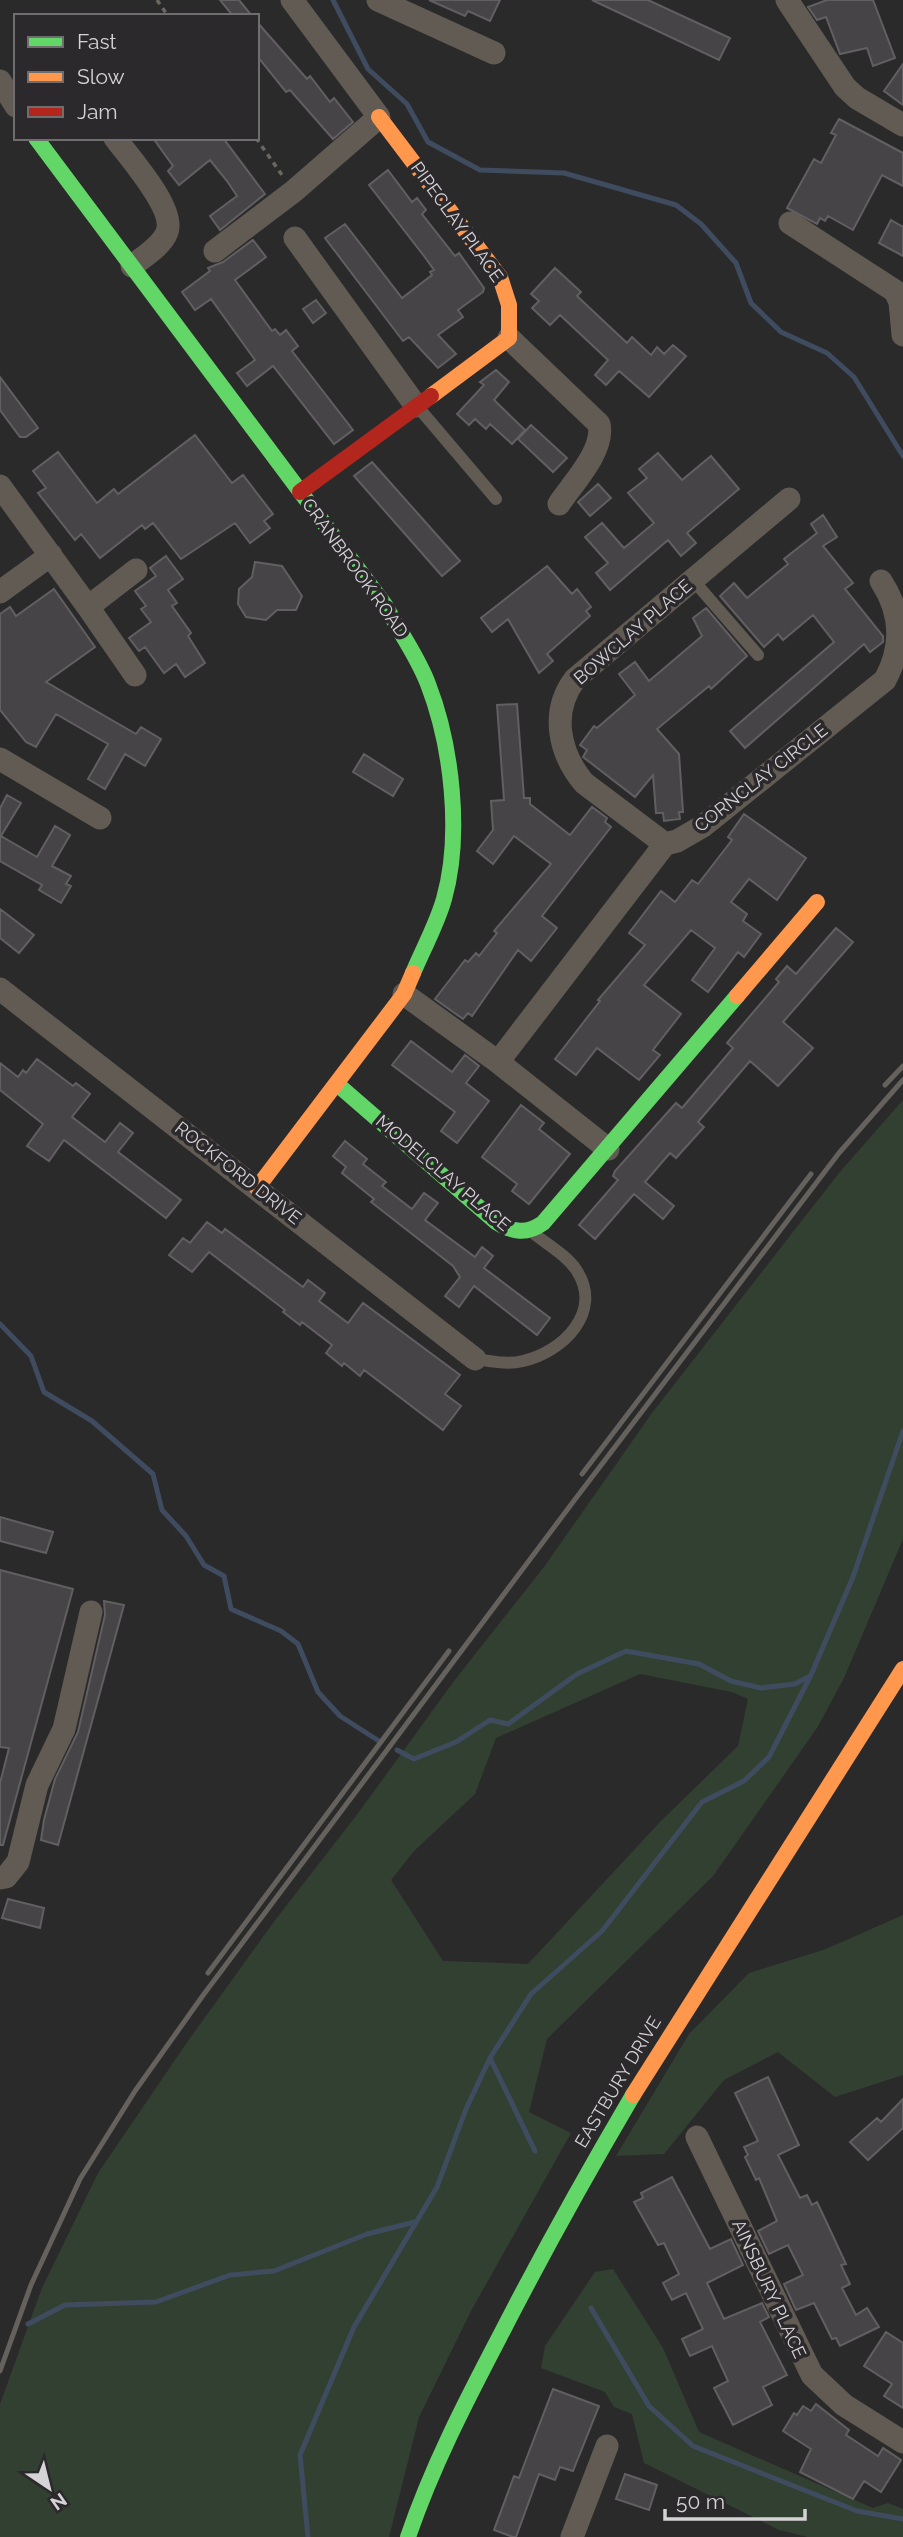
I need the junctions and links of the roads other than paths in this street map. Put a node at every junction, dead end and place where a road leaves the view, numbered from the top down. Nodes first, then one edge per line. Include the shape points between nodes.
1 (292, 0) edge
2 (378, 0) edge
3 (787, 0) edge
4 (494, 53) dead end
5 (0, 82) edge
6 (14, 104) edge
7 (379, 117) junction
8 (903, 125) edge
9 (38, 140) edge
10 (116, 140) edge
11 (790, 223) dead end
12 (295, 238) dead end
13 (215, 251) dead end
14 (132, 266) junction
15 (903, 335) edge
16 (509, 338) junction
17 (416, 406) junction
18 (0, 486) edge
19 (300, 492) junction
20 (496, 499) dead end
21 (789, 499) dead end
22 (559, 504) dead end
23 (51, 555) junction
24 (136, 570) dead end
25 (693, 580) junction
26 (881, 581) dead end
27 (0, 592) edge
28 (88, 607) junction
29 (758, 655) dead end
30 (135, 675) dead end
31 (0, 759) edge
32 (100, 818) dead end
33 (664, 844) junction
34 (817, 902) dead end
35 (0, 989) edge
36 (404, 994) junction
37 (498, 1062) junction
38 (337, 1084) junction
39 (608, 1149) junction
40 (257, 1188) junction
41 (532, 1232) junction
42 (475, 1359) joint
43 (91, 1612) dead end
44 (903, 1669) edge
45 (0, 1878) edge
46 (698, 2137) dead end
47 (903, 2442) edge
48 (607, 2446) dead end
49 (408, 2537) edge
50 (572, 2537) edge

1 - 7 street
2 - 4 street
3 - 8 street via 845,87
5 - 6 street
7 - 13 street via 294,191
7 - 16 street, PIPECLAY PLACE via 500,277 509,305
9 - 14 street, CRANBROOK ROAD
10 - 14 street via 168,218 163,241
11 - 15 street via 895,291
12 - 17 street
14 - 19 street, CRANBROOK ROAD
16 - 17 street
16 - 22 street via 599,424 598,445
17 - 19 street
17 - 20 lane
18 - 23 street
19 - 36 street, CRANBROOK ROAD via 408,641 428,683 445,741 452,789 444,899
21 - 25 street, BOWCLAY PLACE
23 - 27 street
23 - 28 street
24 - 28 street
25 - 29 lane
25 - 33 street, BOWCLAY PLACE via 575,679 562,706 561,741 575,773
26 - 33 street, CORNCLAY CIRCLE via 893,599 902,628 894,668 885,680 704,826
28 - 30 street
31 - 32 street
33 - 37 street, CORNCLAY CIRCLE
34 - 39 street, MODELCLAY PLACE
35 - 40 street, ROCKFORD DRIVE
36 - 37 street
36 - 38 street, CRANBROOK ROAD
37 - 39 street
38 - 40 street, CRANBROOK ROAD
38 - 41 street, MODELCLAY PLACE via 496,1222 514,1233
39 - 41 street, MODELCLAY PLACE
40 - 42 street, ROCKFORD DRIVE
41 - 42 lane via 578,1272 585,1291 583,1314 570,1334 541,1355 504,1364
43 - 45 street via 64,1730 37,1785 18,1862
44 - 49 street, EASTBURY DRIVE via 611,2127 468,2398 430,2476
46 - 47 street, AINSBURY PLACE via 812,2375 844,2405
48 - 50 street

